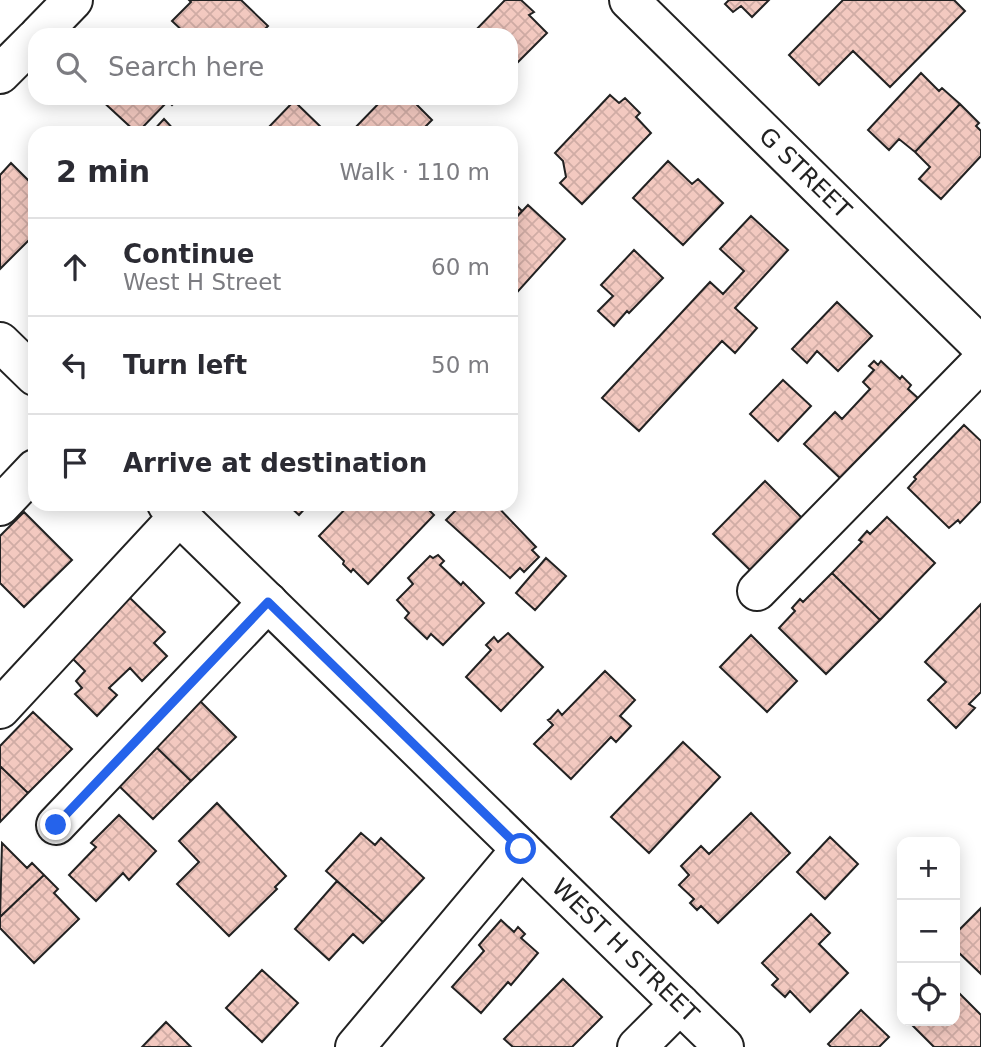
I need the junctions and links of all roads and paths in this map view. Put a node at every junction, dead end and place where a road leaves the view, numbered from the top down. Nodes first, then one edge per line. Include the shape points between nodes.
1 (73, 0) edge
2 (629, 0) edge
3 (46, 28) edge
4 (28, 46) edge
5 (0, 74) edge
6 (0, 342) edge
7 (981, 346) edge
8 (981, 362) edge
9 (28, 369) edge
10 (28, 476) edge
11 (0, 506) edge
12 (172, 511) edge
13 (174, 511) edge
14 (757, 591) dead end
15 (268, 602) junction
16 (0, 709) edge
17 (56, 825) dead end
18 (521, 849) junction
19 (680, 1004) junction
20 (355, 1047) edge
21 (637, 1047) edge
22 (724, 1047) edge

1 - 3 street
2 - 7 street, G STREET
4 - 5 street
6 - 9 street
8 - 14 street
10 - 11 street
12 - 16 street
13 - 15 street, WEST H STREET
15 - 17 street
15 - 18 street, WEST H STREET
18 - 19 street, WEST H STREET
18 - 20 street
19 - 21 street
19 - 22 street, WEST H STREET

